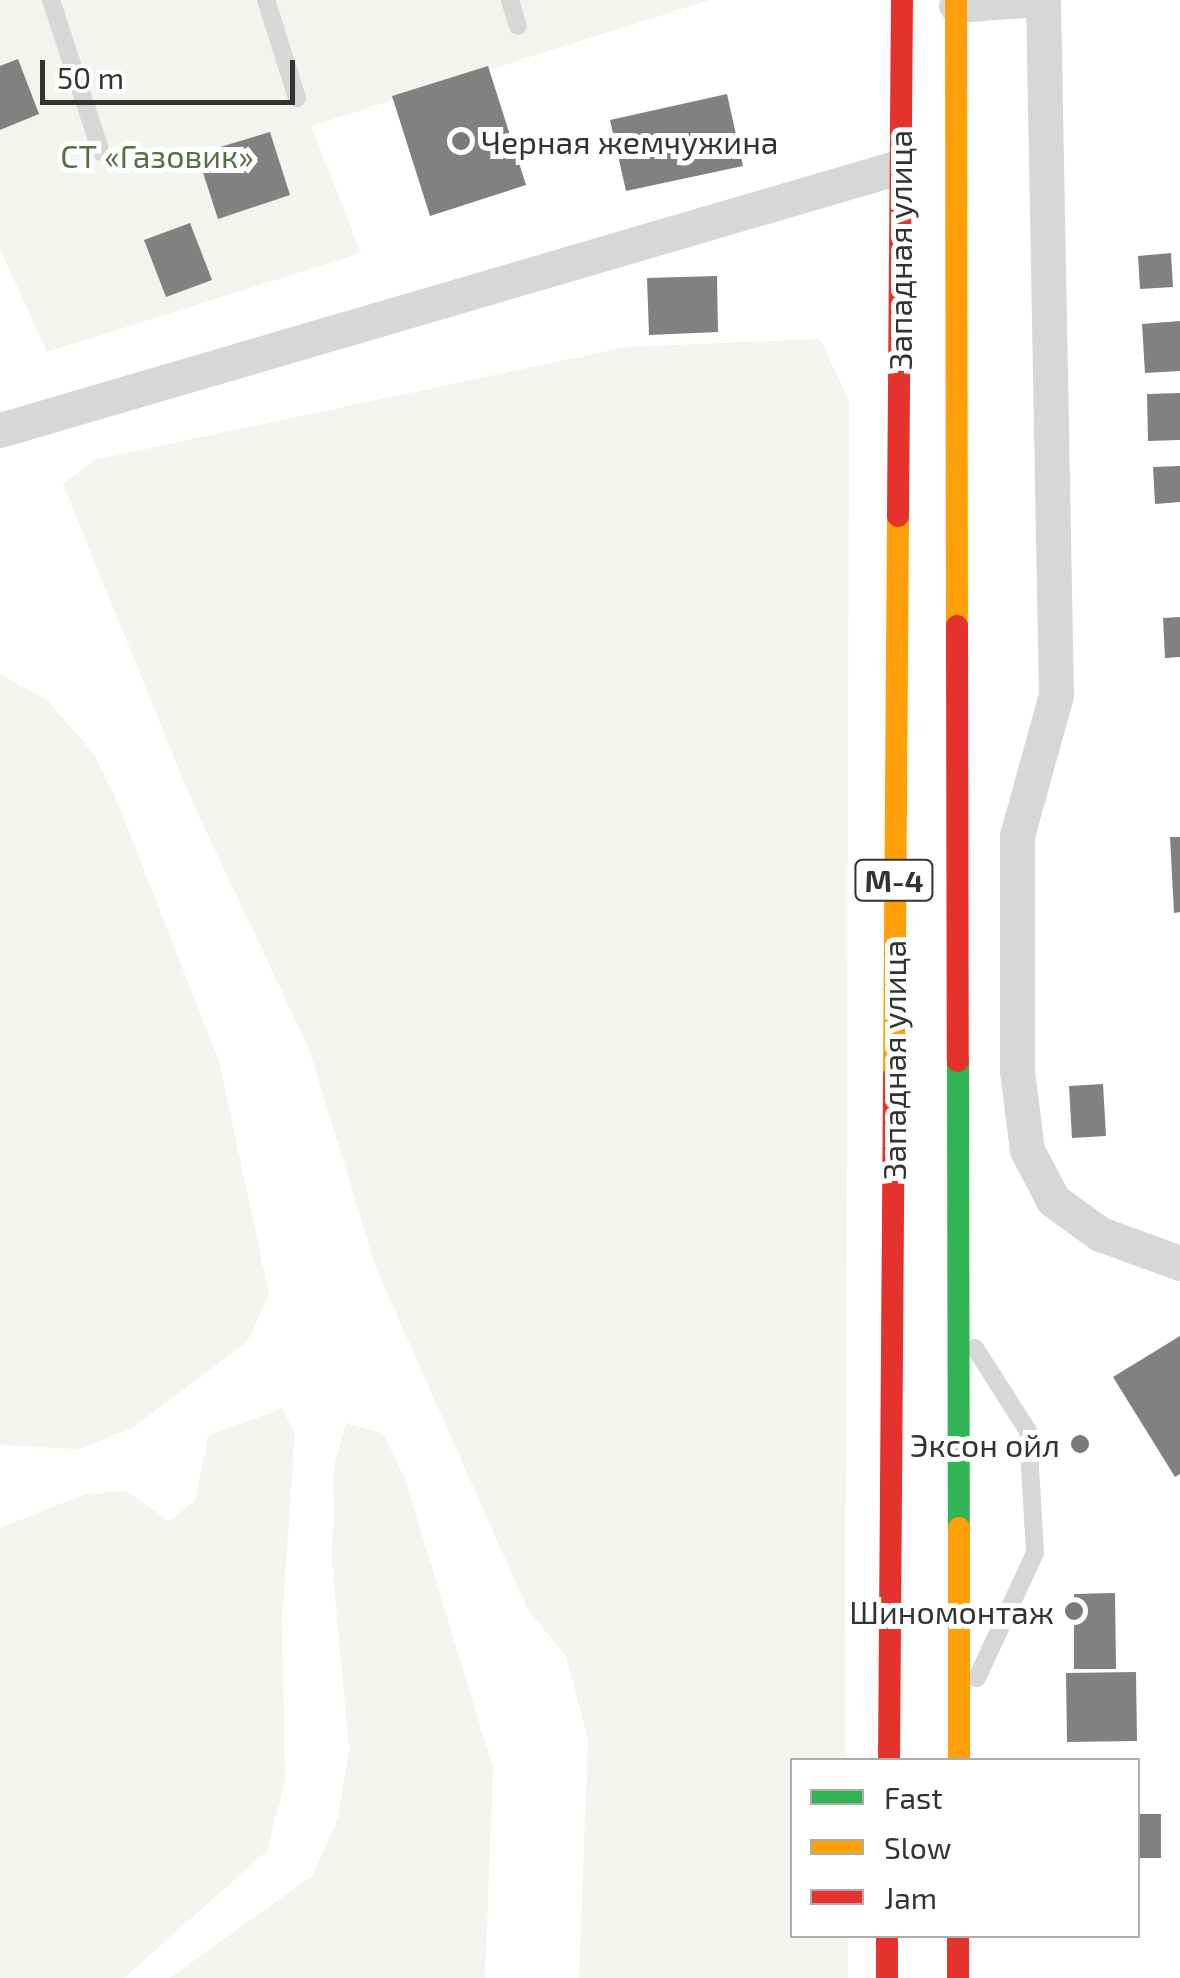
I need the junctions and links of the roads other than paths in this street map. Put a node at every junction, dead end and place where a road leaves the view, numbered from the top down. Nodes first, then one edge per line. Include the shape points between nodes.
1 (51, 0) edge
2 (266, 0) edge
3 (510, 0) edge
4 (902, 0) edge
5 (1024, 0) edge
6 (1043, 0) edge
7 (956, 2) edge
8 (518, 26) dead end
9 (297, 98) dead end
10 (101, 152) dead end
11 (899, 166) junction
12 (0, 430) edge
13 (1180, 1263) edge
14 (962, 1328) junction
15 (960, 1715) junction
16 (888, 1758) edge
17 (959, 1758) edge
18 (888, 1938) edge
19 (958, 1938) edge
20 (887, 1978) edge
21 (958, 1978) edge

1 - 10 lane
2 - 9 lane
3 - 8 lane
4 - 11 main road, Западная улица / М-4
5 - 7 street
6 - 13 street via 1056,695 1017,836 1017,1071 1027,1150 1053,1200 1100,1234
7 - 14 main road, Западная улица / М-4
11 - 12 street
11 - 16 main road, Западная улица / М-4
14 - 15 main road, Западная улица / М-4
14 - 15 lane via 1028,1432 1035,1553
15 - 17 main road, Западная улица / М-4
18 - 20 main road
19 - 21 main road

